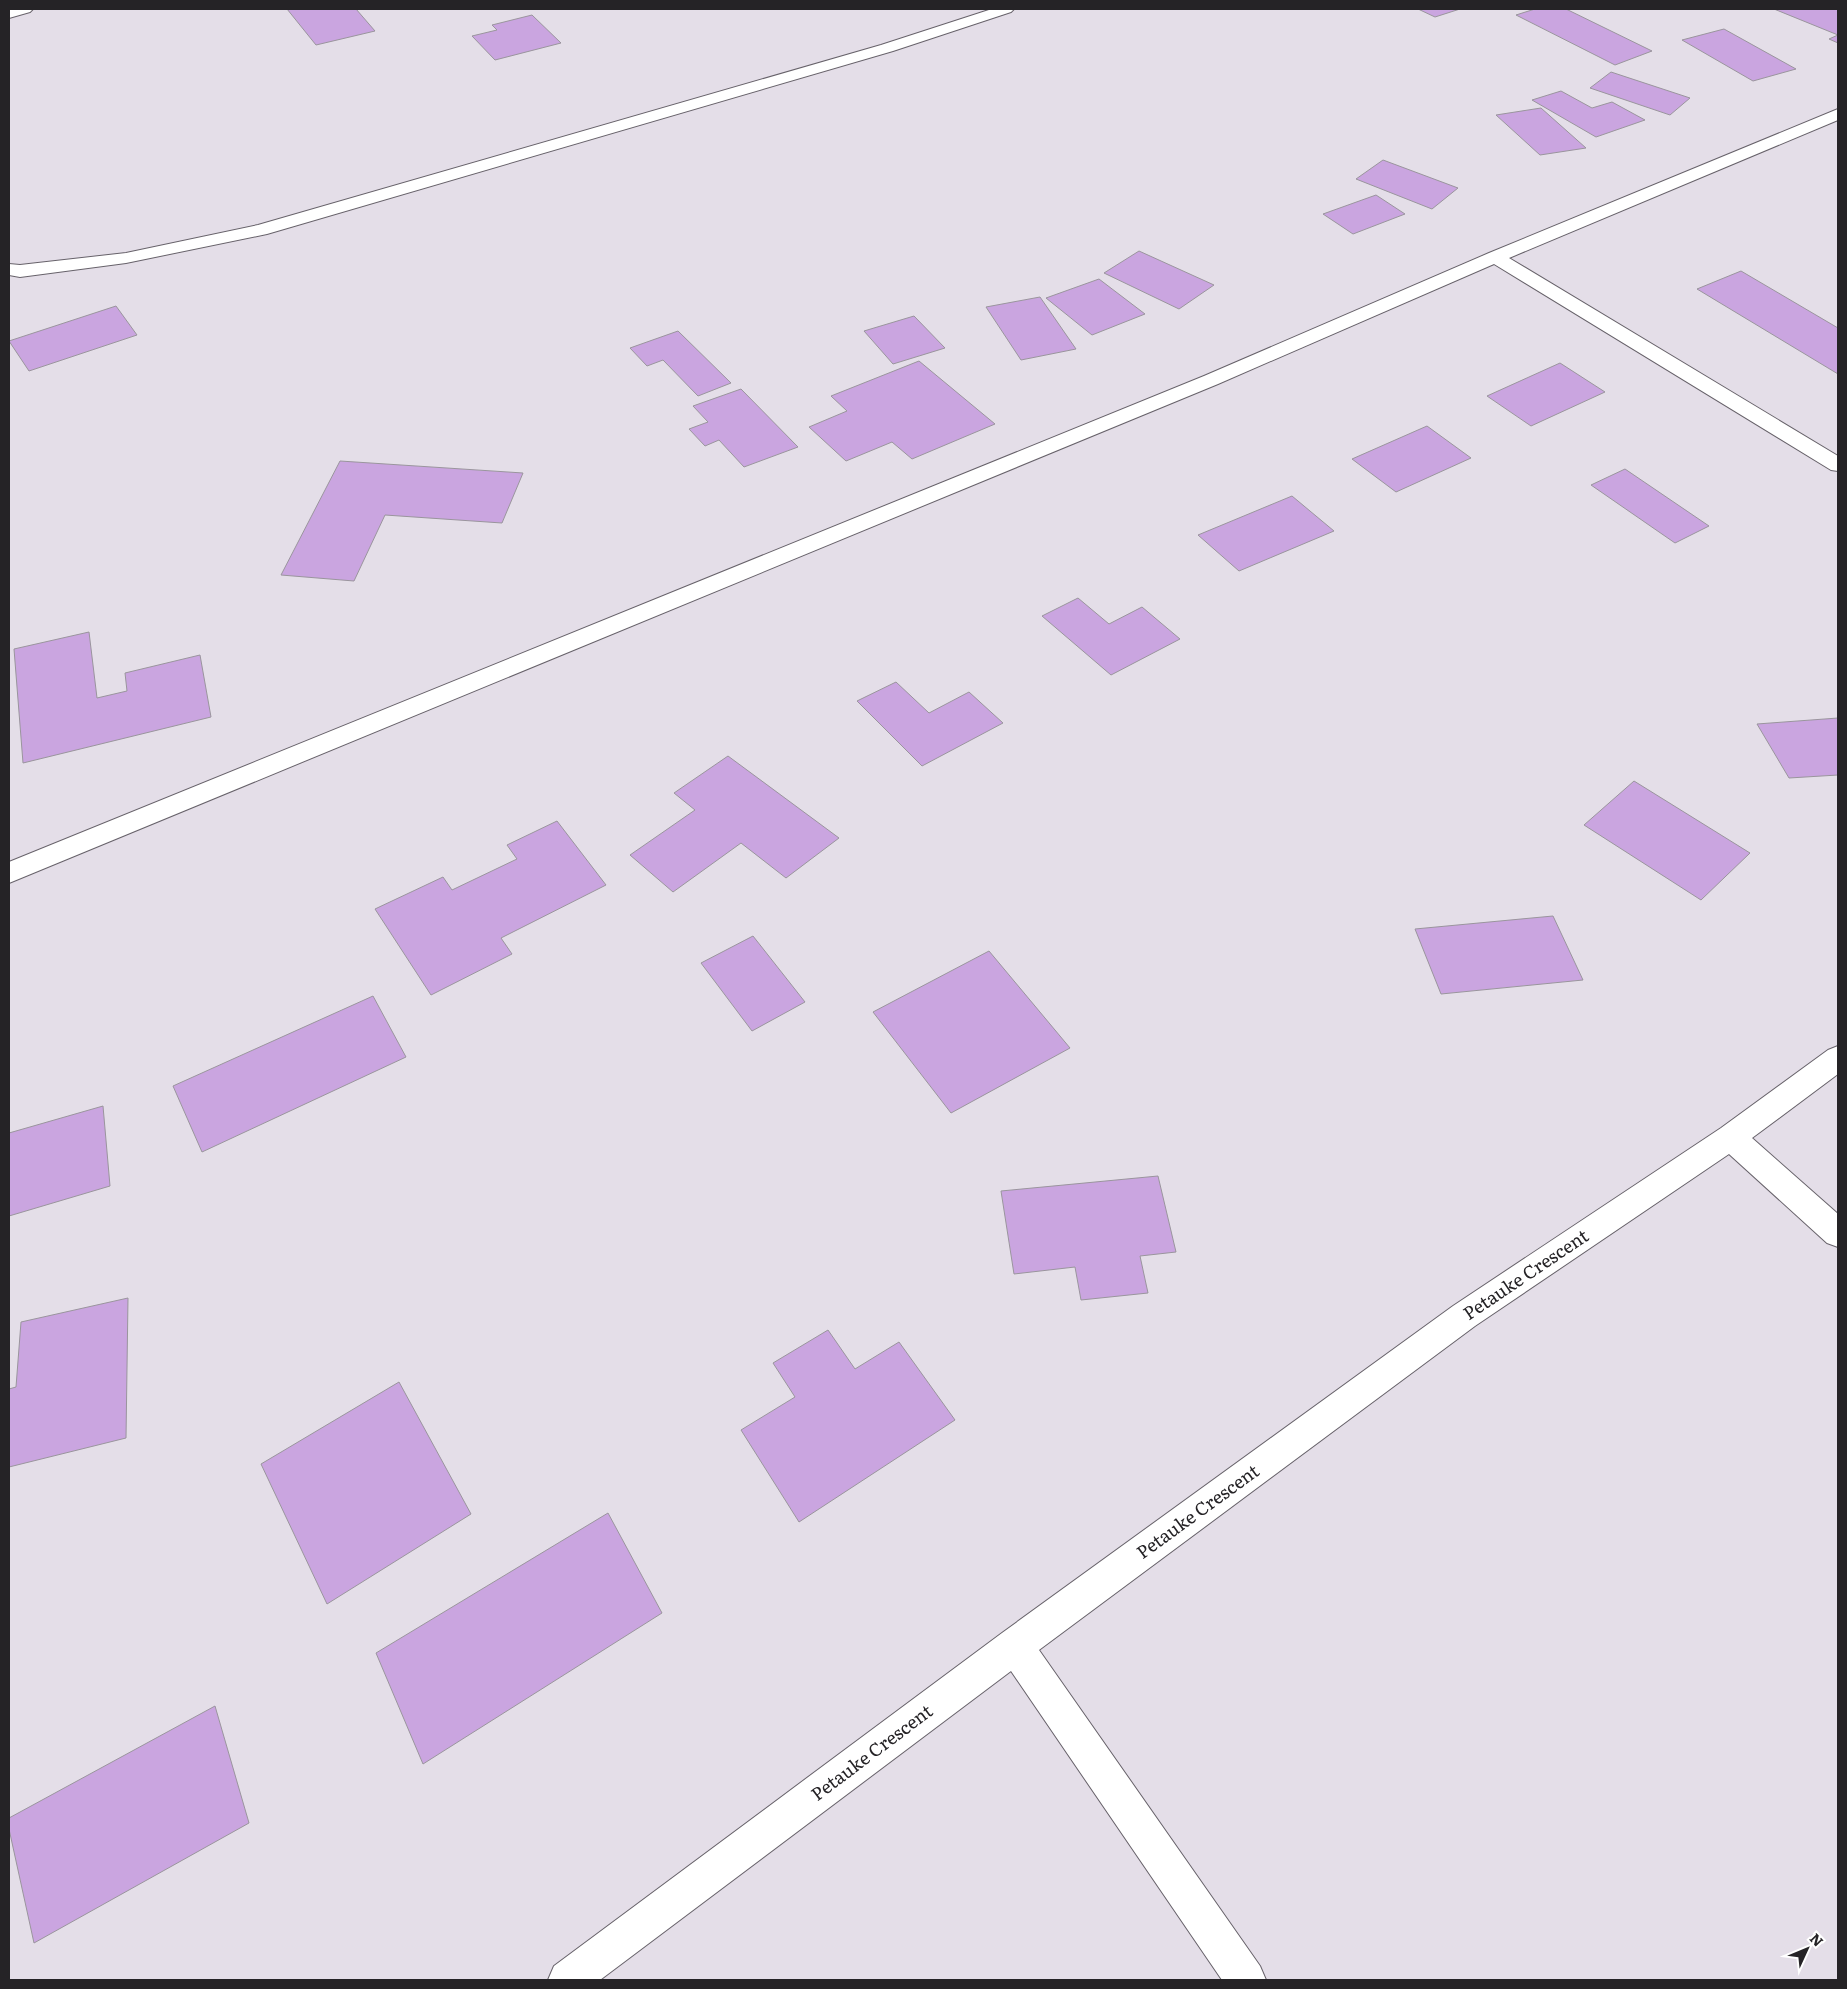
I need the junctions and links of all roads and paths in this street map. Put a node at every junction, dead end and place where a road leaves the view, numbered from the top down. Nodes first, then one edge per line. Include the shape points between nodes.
1 (25, 9) edge
2 (1006, 9) edge
3 (9, 13) edge
4 (1838, 114) edge
5 (1495, 257) junction
6 (9, 270) edge
7 (1838, 465) edge
8 (9, 873) edge
9 (1838, 1058) edge
10 (1731, 1137) junction
11 (1838, 1233) edge
12 (1015, 1646) junction
13 (568, 1980) edge
14 (1246, 1980) edge

1 - 3 street
2 - 6 street via 887,48 261,230 126,258
4 - 5 street
5 - 7 street
5 - 8 street via 1211,380
9 - 10 street, Petauke Crescent
10 - 11 street
10 - 12 street, Petauke Crescent via 1464,1316
12 - 13 street, Petauke Crescent
12 - 14 street

